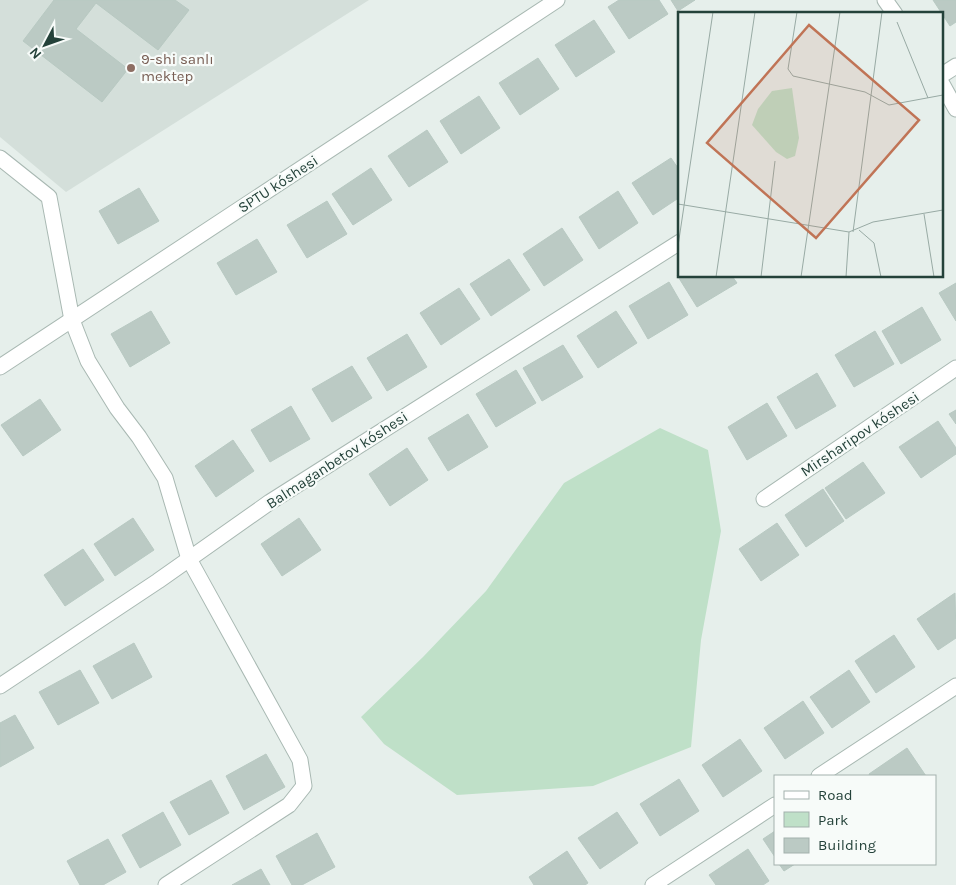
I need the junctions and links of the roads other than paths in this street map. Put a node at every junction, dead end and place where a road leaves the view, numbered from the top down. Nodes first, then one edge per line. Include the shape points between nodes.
1 (557, 0) edge
2 (885, 0) edge
3 (893, 12) edge
4 (956, 66) edge
5 (944, 74) edge
6 (944, 88) edge
7 (956, 109) edge
8 (0, 158) edge
9 (678, 243) edge
10 (72, 320) junction
11 (0, 367) edge
12 (956, 368) edge
13 (764, 499) dead end
14 (189, 559) junction
15 (0, 686) edge
16 (956, 686) edge
17 (821, 775) edge
18 (774, 806) edge
19 (166, 885) edge
20 (654, 885) edge

1 - 10 street, SPTU kóshesi
2 - 3 street
4 - 5 street
6 - 7 street
8 - 10 street via 50,197
9 - 14 street, Balmaganbetov kóshesi via 270,502
10 - 11 street, SPTU kóshesi
10 - 14 street via 88,361 165,478
12 - 13 street, Mirsharipov kóshesi
14 - 15 street, Balmaganbetov kóshesi
14 - 19 street via 300,760 304,786 289,805
16 - 17 street
18 - 20 street

